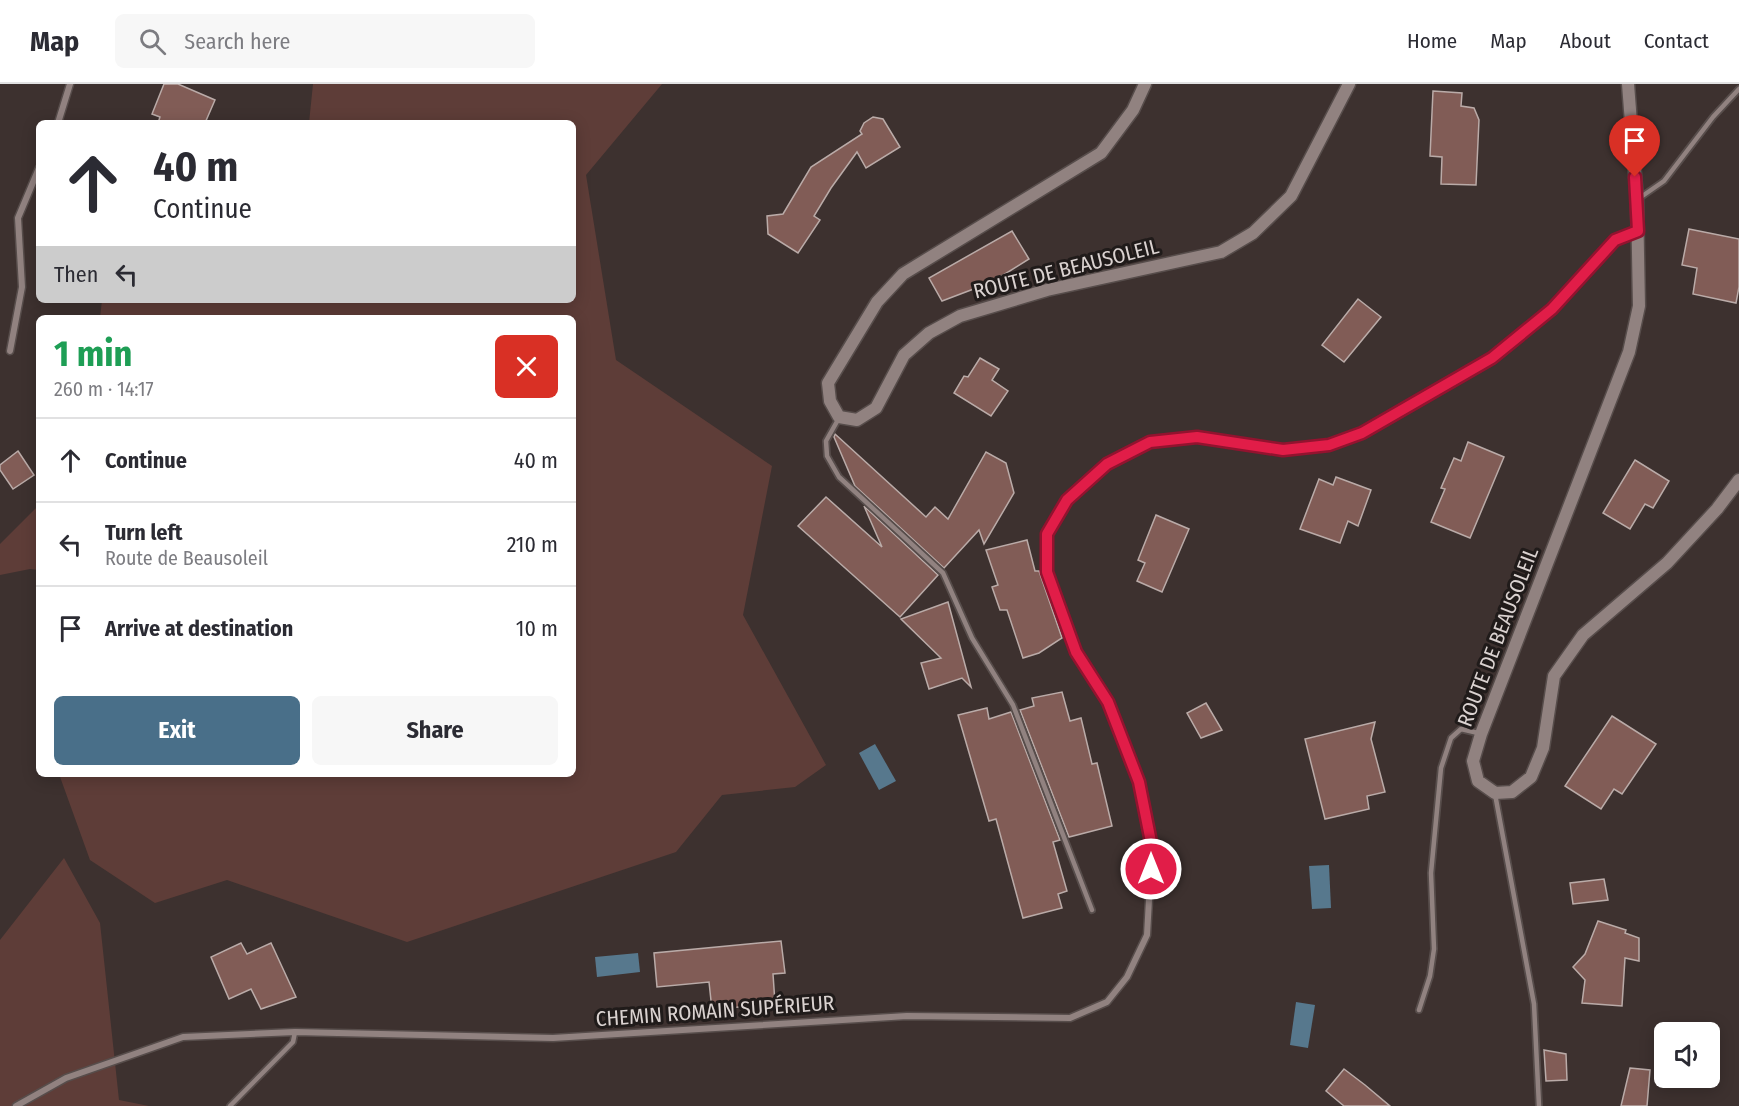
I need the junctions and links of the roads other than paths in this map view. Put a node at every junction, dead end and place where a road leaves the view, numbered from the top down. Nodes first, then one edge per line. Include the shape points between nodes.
1 (70, 84) edge
2 (1145, 84) edge
3 (1349, 84) edge
4 (1628, 84) edge
5 (1739, 89) edge
6 (59, 120) edge
7 (36, 175) edge
8 (1637, 200) junction
9 (1638, 231) junction
10 (10, 351) dead end
11 (839, 417) junction
12 (1739, 480) edge
13 (1481, 734) junction
14 (1495, 793) junction
15 (1092, 910) dead end
16 (1419, 1010) dead end
17 (295, 1032) junction
18 (16, 1106) edge
19 (230, 1106) edge
20 (1539, 1106) edge

1 - 6 street
2 - 11 street via 1133,110 1101,153 903,274 877,302 828,383 830,401
3 - 11 street, ROUTE DE BEAUSOLEIL via 1291,196 1253,233 1221,252 1047,290 960,316 929,333 904,355 876,408 857,420
4 - 8 street, ROUTE DE BEAUSOLEIL
5 - 8 lane via 1664,181
7 - 10 street via 18,218 22,287
8 - 9 street, ROUTE DE BEAUSOLEIL
9 - 13 street, ROUTE DE BEAUSOLEIL via 1639,306 1629,352
9 - 17 street, CHEMIN ROMAIN SUPÉRIEUR via 1615,240 1552,309 1492,358 1362,433 1329,445 1283,450 1197,437 1150,442 1107,464 1067,500 1047,534 1047,572 1076,652 1108,702 1139,782 1152,847 1147,935 1127,977 1107,1002 1070,1018 907,1016 553,1038
11 - 15 lane via 826,441 827,456 839,477 943,573 972,638 1013,705
12 - 14 street via 1667,562 1583,635 1554,676 1543,748 1531,777 1512,792
13 - 14 street, ROUTE DE BEAUSOLEIL via 1473,761 1478,781
13 - 16 lane via 1461,729 1451,738 1441,768 1431,873 1434,949
14 - 20 lane via 1534,1004
17 - 18 street, CHEMIN ROMAIN SUPÉRIEUR via 183,1037 66,1078
17 - 19 lane via 293,1042

